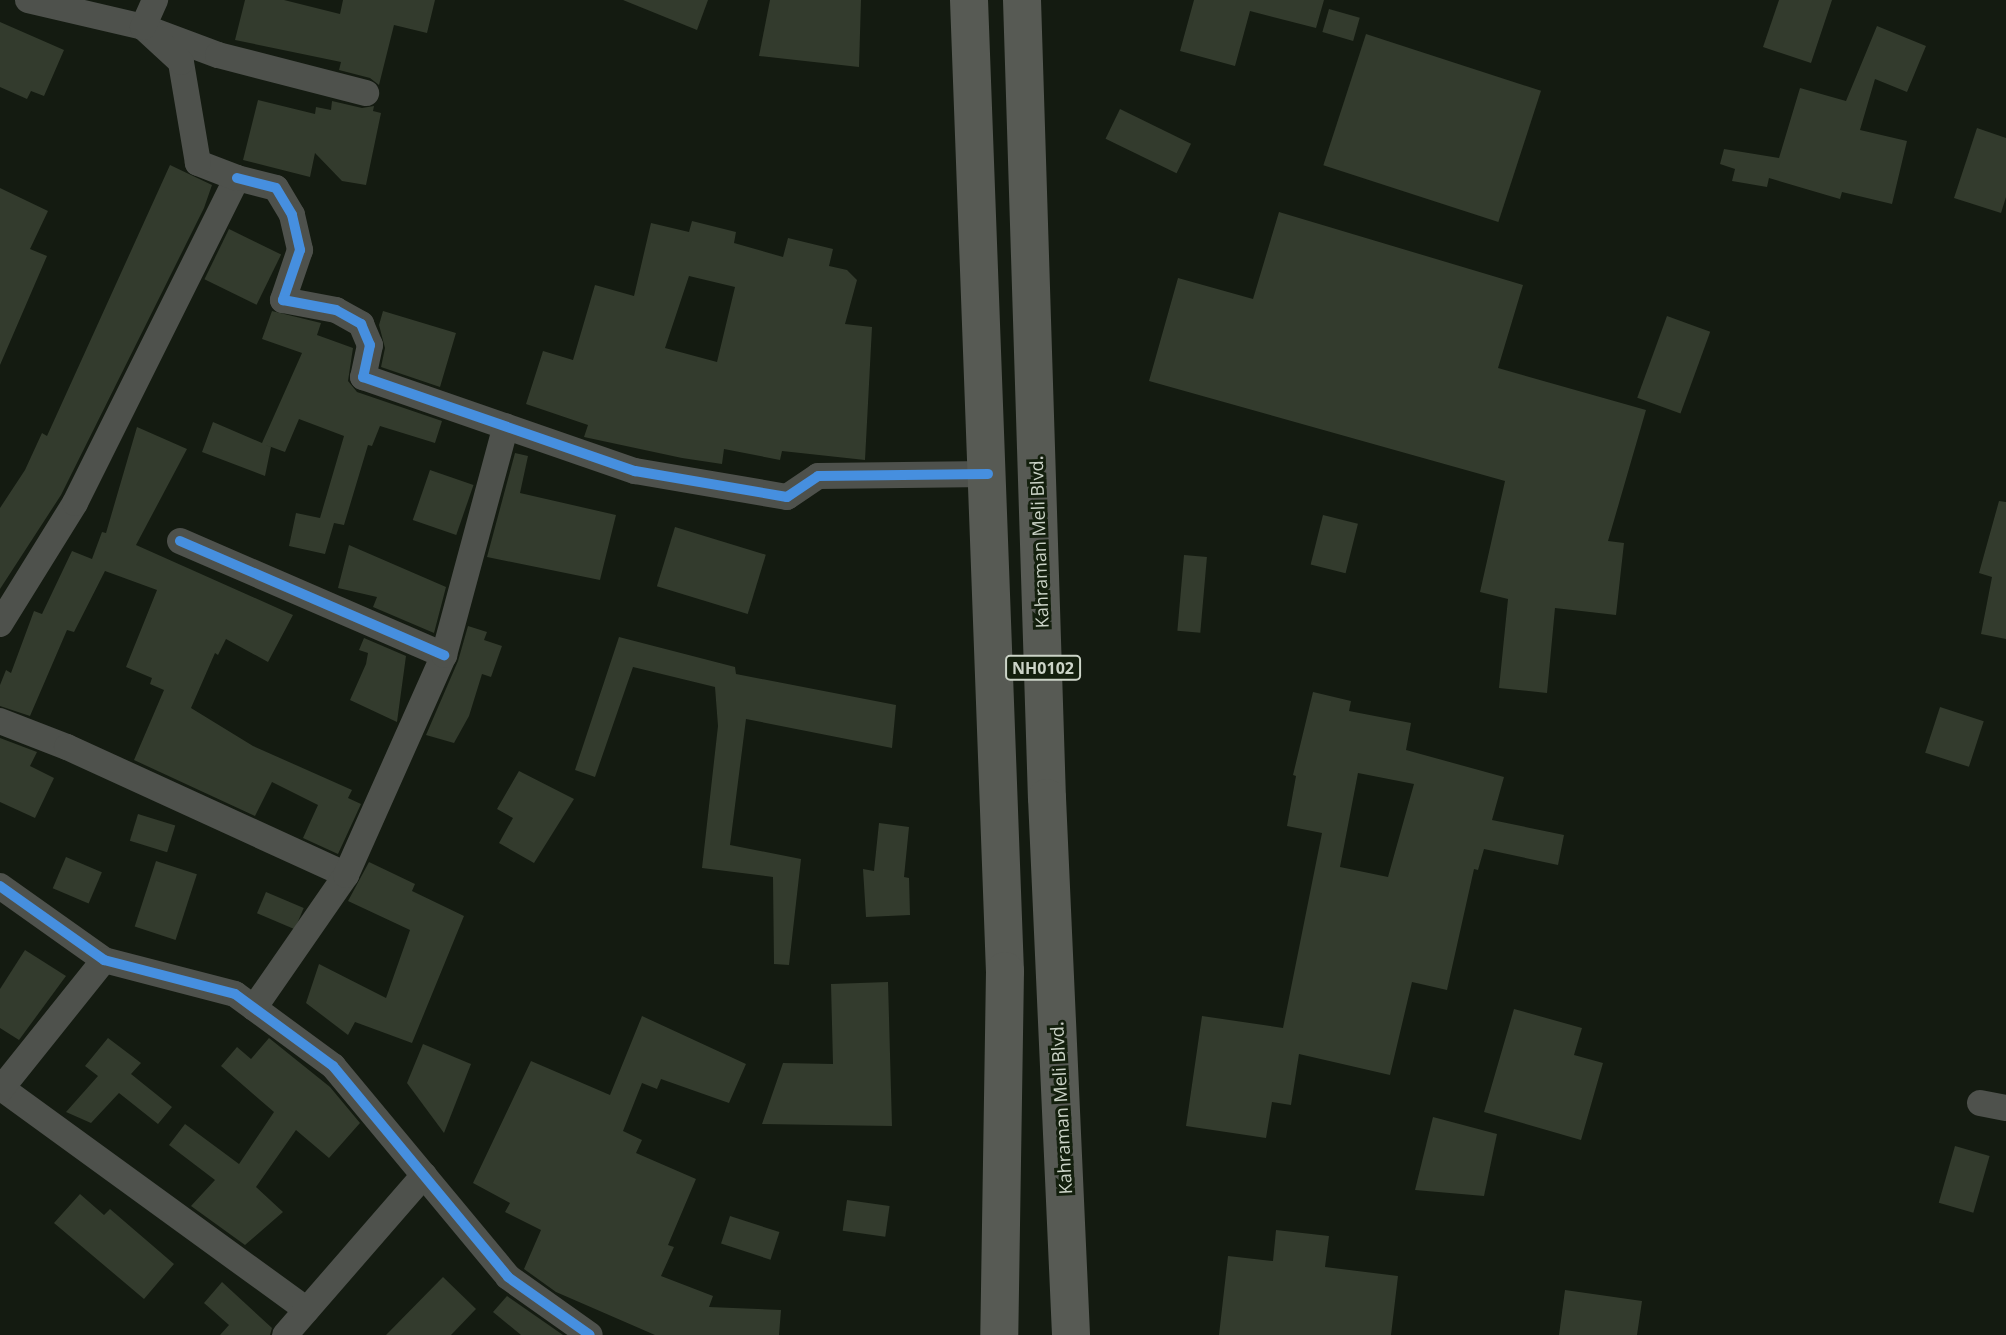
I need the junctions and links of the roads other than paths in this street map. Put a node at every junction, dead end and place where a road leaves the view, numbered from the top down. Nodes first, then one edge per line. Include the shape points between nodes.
1 (29, 0) edge
2 (155, 0) edge
3 (969, 0) edge
4 (1022, 0) edge
5 (143, 27) junction
6 (366, 93) dead end
7 (237, 178) junction
8 (506, 426) junction
9 (988, 474) junction
10 (180, 541) dead end
11 (0, 624) edge
12 (444, 655) junction
13 (0, 721) edge
14 (346, 875) junction
15 (0, 886) edge
16 (104, 960) junction
17 (254, 1008) junction
18 (0, 1088) edge
19 (1980, 1103) dead end
20 (2006, 1108) edge
21 (424, 1175) junction
22 (307, 1310) junction
23 (285, 1335) edge
24 (590, 1335) edge
25 (999, 1335) edge
26 (1071, 1335) edge

1 - 5 street
2 - 5 street
3 - 9 highway, NH0102
4 - 26 highway, Kahraman Meli Blvd. / NH0102 via 1046,785
5 - 6 street via 218,55
5 - 7 street via 181,62 198,163
7 - 8 street via 276,188 292,215 300,250 283,300 336,310 361,324 370,345 363,377
7 - 11 street via 75,503
8 - 9 street via 635,471 787,497 818,476
8 - 12 street
9 - 25 highway, NH0102 via 1006,971
10 - 12 street
12 - 14 street
13 - 14 street
14 - 17 street
15 - 16 street
16 - 17 street via 235,994
16 - 18 street
17 - 21 street via 333,1066
18 - 22 street
19 - 20 street
21 - 22 street
21 - 24 street via 508,1277
22 - 23 street

